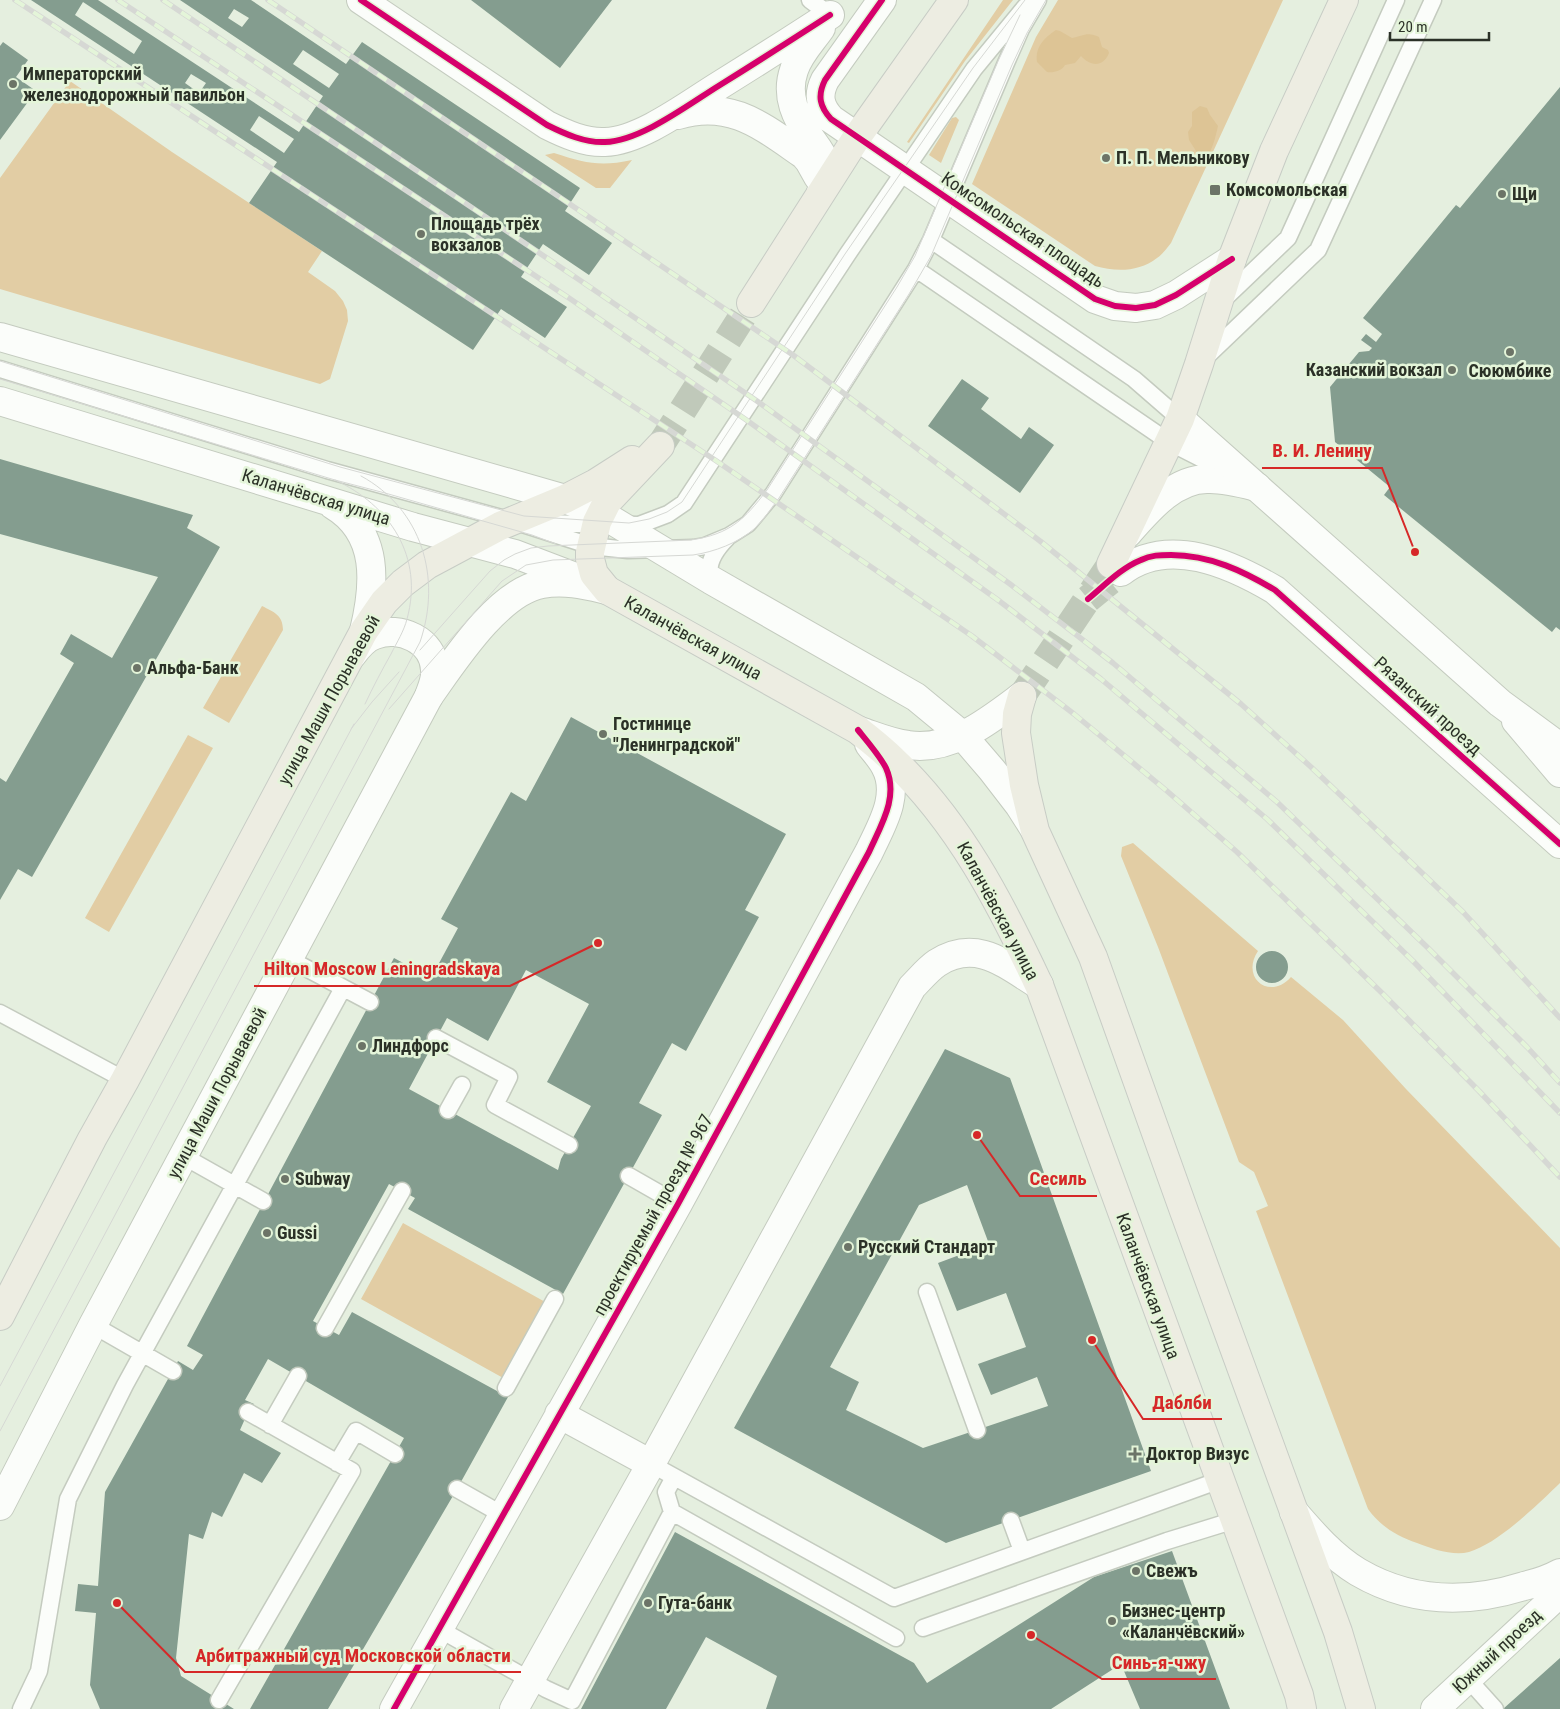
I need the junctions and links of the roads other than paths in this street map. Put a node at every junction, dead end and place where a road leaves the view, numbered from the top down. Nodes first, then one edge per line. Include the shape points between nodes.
1 (361, 0) edge
2 (882, 0) edge
3 (954, 0) edge
4 (1031, 0) edge
5 (1038, 0) edge
6 (1344, 0) edge
7 (1396, 0) edge
8 (1432, 0) edge
9 (827, 5) edge
10 (659, 122) junction
11 (856, 137) junction
12 (905, 170) junction
13 (821, 192) junction
14 (947, 198) junction
15 (930, 240) junction
16 (1232, 259) junction
17 (916, 270) junction
18 (751, 303) tunnel mouth
19 (1218, 306) junction
20 (0, 337) edge
21 (1199, 364) junction
22 (0, 369) edge
23 (0, 401) edge
24 (1174, 431) junction
25 (1256, 487) junction
26 (323, 499) junction
27 (565, 499) junction
28 (514, 522) junction
29 (602, 527) junction
30 (729, 536) junction
31 (1126, 536) junction
32 (471, 542) junction
33 (660, 549) junction
34 (1116, 568) joint
35 (711, 580) junction
36 (607, 590) junction
37 (364, 631) junction
38 (352, 655) junction
39 (429, 696) junction
40 (1022, 696) joint
41 (1500, 703) junction
42 (858, 730) junction
43 (962, 735) junction
44 (1560, 747) edge
45 (1560, 773) edge
46 (1035, 831) junction
47 (1560, 844) edge
48 (289, 959) junction
49 (1039, 985) junction
50 (343, 988) junction
51 (370, 1002) dead end
52 (2, 1018) edge
53 (436, 1038) dead end
54 (125, 1080) junction
55 (462, 1085) dead end
56 (448, 1110) dead end
57 (569, 1145) dead end
58 (183, 1156) junction
59 (628, 1176) dead end
60 (235, 1185) junction
61 (402, 1191) dead end
62 (263, 1201) dead end
63 (678, 1204) junction
64 (927, 1292) dead end
65 (555, 1299) dead end
66 (0, 1316) edge
67 (93, 1325) junction
68 (325, 1328) dead end
69 (142, 1353) junction
70 (173, 1371) dead end
71 (298, 1376) dead end
72 (506, 1388) dead end
73 (248, 1412) dead end
74 (560, 1414) junction
75 (270, 1425) junction
76 (977, 1430) dead end
77 (395, 1454) dead end
78 (338, 1464) junction
79 (663, 1470) junction
80 (1220, 1480) junction
81 (458, 1489) dead end
82 (2, 1501) edge
83 (672, 1512) junction
84 (1294, 1512) junction
85 (503, 1515) junction
86 (1234, 1520) junction
87 (1011, 1521) dead end
88 (1022, 1551) junction
89 (1560, 1573) edge
90 (1560, 1593) edge
91 (923, 1628) dead end
92 (439, 1629) junction
93 (896, 1638) dead end
94 (1468, 1679) junction
95 (530, 1680) junction
96 (219, 1700) dead end
97 (21, 1709) edge
98 (394, 1709) edge
99 (514, 1709) edge
100 (1302, 1709) edge
101 (1360, 1709) edge
102 (1435, 1709) edge
103 (1495, 1709) edge

1 - 10 street via 531,115 563,133 604,142 626,138
2 - 11 street, Комсомольская площадь via 820,89 824,111
3 - 11 main road
4 - 12 lane via 974,69
5 - 14 lane via 1021,30
6 - 16 main road via 1274,151
7 - 19 lane via 1288,238
8 - 21 lane via 1318,250
9 - 10 street
9 - 13 street via 799,59 790,93 796,116 826,163
10 - 13 street via 690,111 715,110 758,123 804,155 815,171
11 - 12 street, Комсомольская площадь
11 - 13 main road
12 - 14 street, Комсомольская площадь
12 - 29 lane via 684,503 650,522
13 - 18 main road
14 - 15 lane
14 - 16 street, Комсомольская площадь via 1095,299 1115,306 1136,308 1155,305
15 - 17 lane
15 - 24 lane via 1134,379
16 - 19 main road
17 - 24 lane
17 - 30 lane via 773,494 748,524
19 - 21 main road
20 - 27 street
21 - 24 main road
22 - 28 lane via 327,470
23 - 26 street, Каланчёвская улица
24 - 25 street
24 - 31 main road
25 - 31 street via 1208,478 1186,482 1144,514
25 - 41 street
26 - 32 street, Каланчёвская улица
26 - 37 street via 355,524 371,558 370,606
27 - 28 main road, улица Маши Порываевой
27 - 29 street
27 - 29 main road, улица Маши Порываевой via 657,444 607,502
28 - 29 lane
28 - 29 lane
28 - 32 main road, улица Маши Порываевой
29 - 33 street
29 - 33 lane via 628,550
29 - 36 main road via 590,552 591,566
30 - 33 lane via 705,546
30 - 35 lane via 711,561
31 - 34 main road
32 - 36 street, Каланчёвская улица via 515,554
32 - 37 main road, улица Маши Порываевой via 427,565 403,583 384,602
33 - 35 street
34 - 47 street, Рязанский проезд via 1154,555 1180,555 1212,560 1275,590
35 - 43 street via 916,697
36 - 39 street, улица Маши Порываевой via 555,582 540,584 519,594 482,626
36 - 42 main road, Каланчёвская улица
37 - 38 main road, улица Маши Порываевой
38 - 39 street via 373,635 392,631 410,635 424,645 433,658 434,681
38 - 54 main road, улица Маши Порываевой
39 - 48 street, улица Маши Порываевой
40 - 43 street
40 - 46 main road via 1016,733
41 - 44 street
41 - 45 street
42 - 43 street via 909,746 944,743
42 - 49 main road, Каланчёвская улица via 912,779 965,845
42 - 63 street, проектируемый проезд № 967 via 886,767 891,786 888,811 869,852
43 - 46 street via 1019,805
46 - 84 main road via 1093,957
48 - 50 lane
48 - 58 street, улица Маши Порываевой
49 - 79 street via 1004,963 978,952 960,952 936,963 912,987
49 - 80 main road, Каланчёвская улица
50 - 51 lane
50 - 60 lane
52 - 54 lane
53 - 57 lane via 509,1077 495,1105
54 - 66 main road, улица Маши Порываевой
55 - 56 lane
58 - 60 lane
58 - 67 street, улица Маши Порываевой
59 - 63 lane
60 - 62 lane
60 - 69 lane
61 - 68 lane via 359,1253
63 - 74 street, проектируемый проезд № 967
64 - 76 lane
65 - 72 lane
67 - 69 lane
67 - 82 street, улица Маши Порываевой
69 - 70 lane
69 - 97 lane via 68,1499 39,1671
71 - 75 lane
73 - 75 lane
74 - 79 street
74 - 85 street, проектируемый проезд № 967
75 - 78 lane
77 - 78 lane via 356,1431
78 - 96 lane via 352,1472
79 - 83 lane
79 - 88 lane via 894,1598
79 - 95 street
80 - 86 main road, Каланчёвская улица
80 - 88 lane
81 - 85 lane
83 - 93 lane
83 - 95 lane via 577,1704
84 - 89 street, Южный проезд via 1315,1536 1358,1572 1408,1593 1470,1599 1550,1579
84 - 101 main road via 1338,1632
85 - 92 street, проектируемый проезд № 967
86 - 91 lane
86 - 100 main road, Каланчёвская улица
87 - 88 lane
90 - 94 street, Южный проезд
92 - 95 lane
92 - 98 street, проектируемый проезд № 967
94 - 102 street, Южный проезд
94 - 103 lane
95 - 99 street

